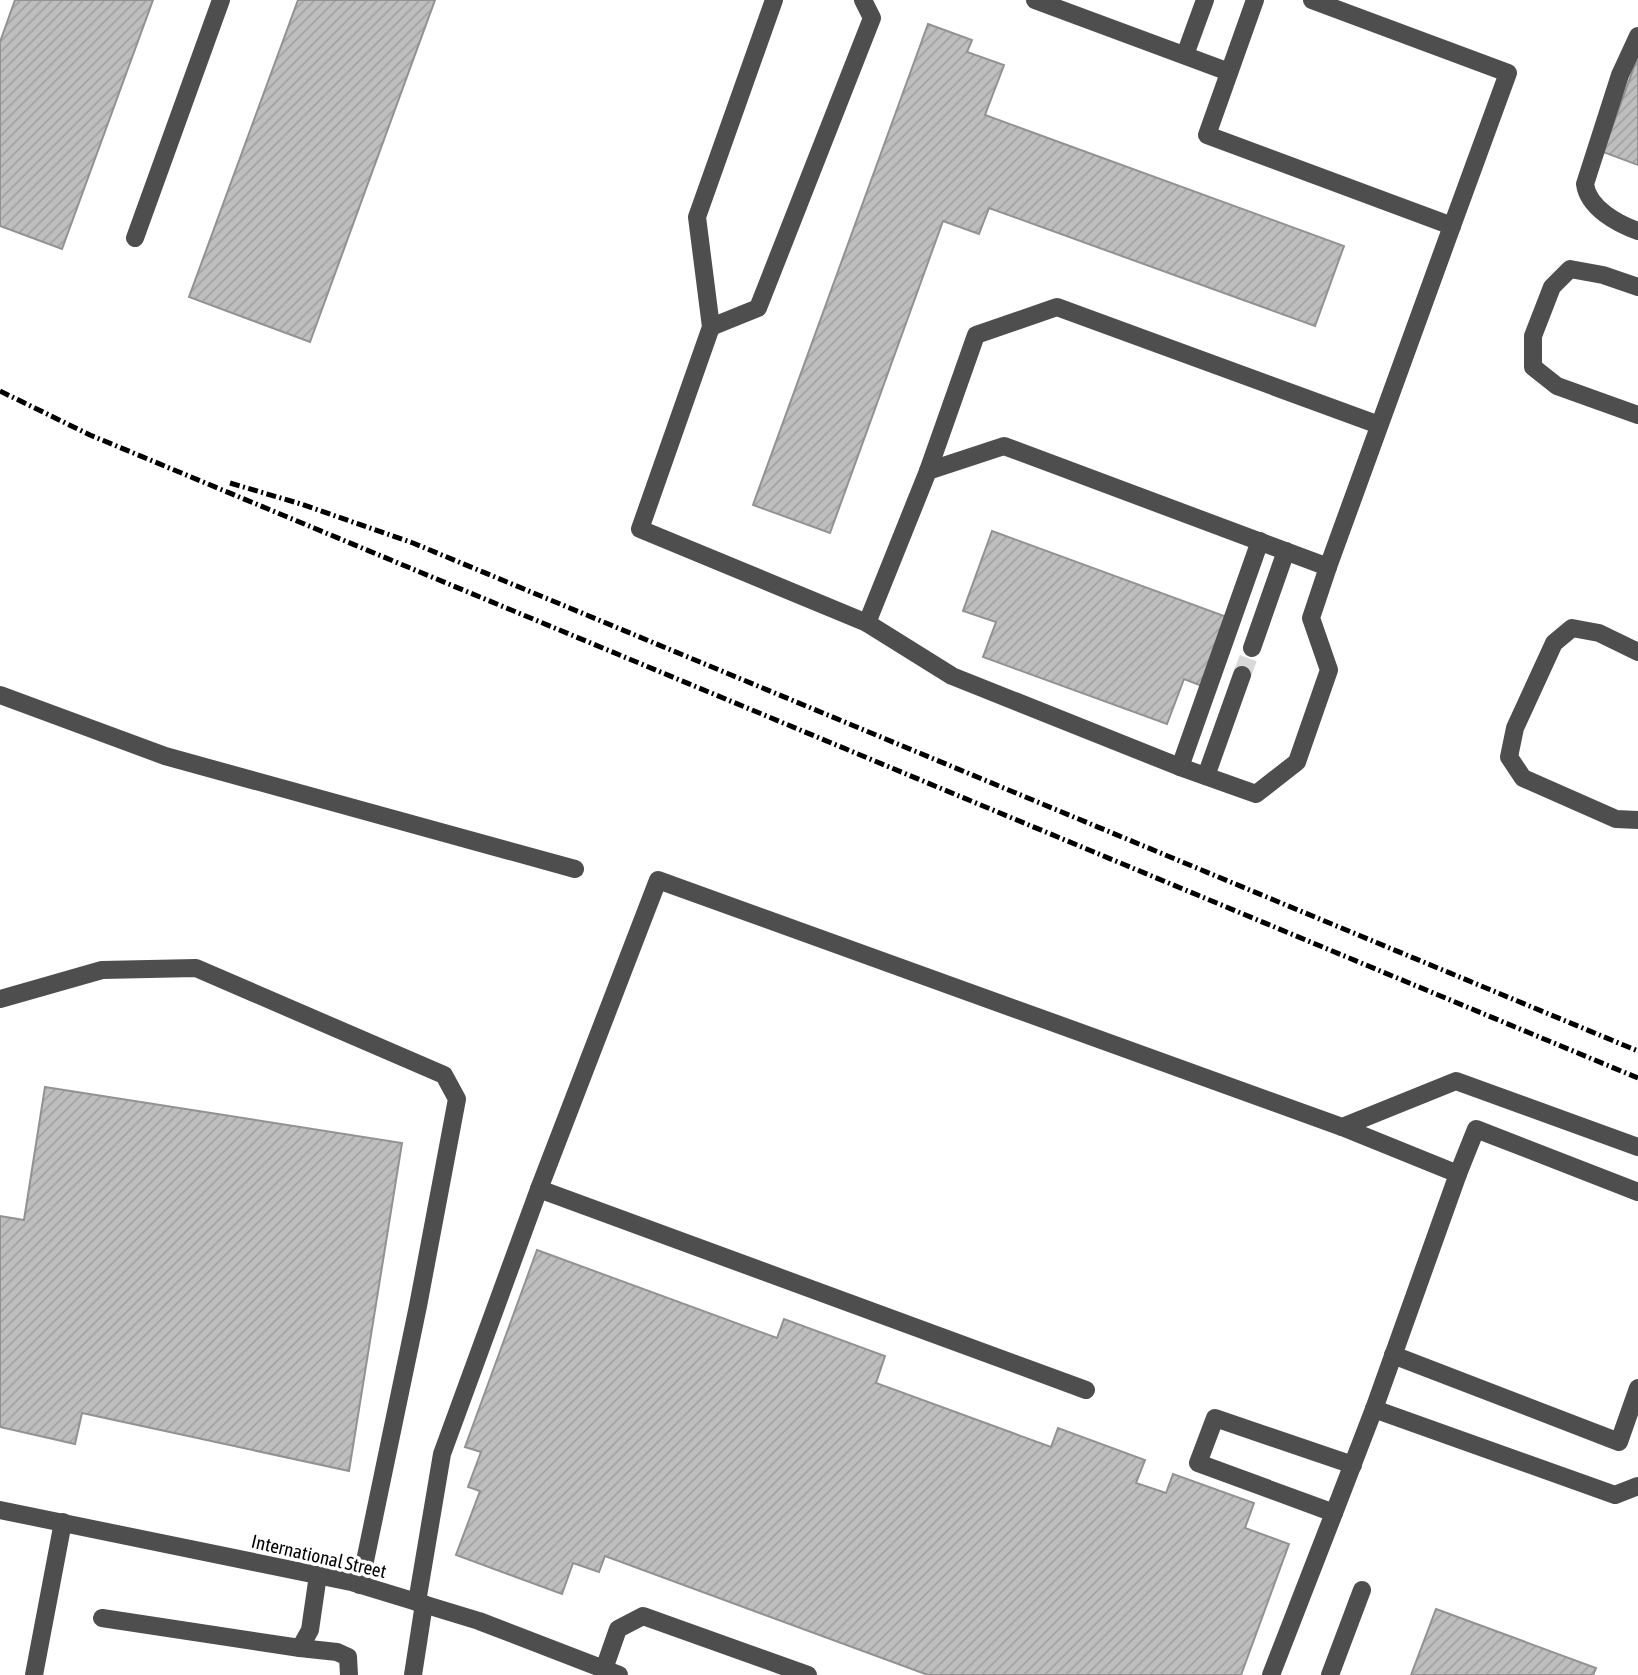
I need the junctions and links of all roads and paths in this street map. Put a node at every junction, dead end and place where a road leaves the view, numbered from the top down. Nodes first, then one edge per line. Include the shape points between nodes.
1 (221, 0) edge
2 (774, 0) edge
3 (863, 0) edge
4 (1035, 0) edge
5 (1205, 0) edge
6 (1255, 0) edge
7 (1312, 0) edge
8 (1638, 36) edge
9 (1185, 55) junction
10 (1230, 72) junction
11 (1452, 226) junction
12 (1638, 231) edge
13 (135, 238) dead end
14 (1638, 287) edge
15 (711, 327) junction
16 (1638, 415) edge
17 (1380, 425) junction
18 (928, 471) junction
19 (1260, 541) junction
20 (1286, 551) junction
21 (1328, 567) junction
22 (867, 623) junction
23 (1252, 648) tunnel mouth
24 (1638, 652) edge
25 (1242, 675) tunnel mouth
26 (0, 695) edge
27 (1180, 767) junction
28 (1206, 776) junction
29 (1638, 820) edge
30 (575, 869) dead end
31 (0, 999) edge
32 (1342, 1126) junction
33 (1638, 1147) edge
34 (1458, 1174) junction
35 (539, 1189) junction
36 (1638, 1192) edge
37 (1394, 1355) junction
38 (1086, 1390) dead end
39 (1637, 1394) edge
40 (1374, 1409) junction
41 (1353, 1465) junction
42 (1638, 1486) edge
43 (0, 1510) edge
44 (1334, 1513) junction
45 (63, 1522) junction
46 (318, 1575) junction
47 (360, 1585) junction
48 (1362, 1590) dead end
49 (420, 1603) junction
50 (102, 1618) dead end
51 (300, 1647) junction
52 (611, 1672) edge
53 (34, 1675) edge
54 (349, 1675) edge
55 (413, 1675) edge
56 (808, 1675) edge
57 (1271, 1675) edge
58 (1330, 1675) edge

1 - 13 street
2 - 15 street via 697,217
3 - 15 street via 872,18 758,308
4 - 9 street
5 - 9 street
6 - 10 street
7 - 11 street via 1508,73
8 - 12 street via 1620,75 1585,184 1592,201 1605,214
9 - 10 street
10 - 11 street via 1207,135
11 - 17 street
14 - 16 street via 1570,269 1552,287 1533,336 1534,367 1557,386
15 - 22 street via 640,529
17 - 18 street via 1057,307 976,335
17 - 21 street
18 - 19 street via 1004,446
18 - 22 street
19 - 20 street
19 - 27 street
20 - 21 street
20 - 23 street
21 - 28 street via 1311,618 1329,670 1297,762 1256,794
22 - 27 street via 952,676
24 - 29 street via 1599,633 1572,628 1554,643 1515,728 1509,757 1523,778 1616,819
25 - 28 street
26 - 30 street via 165,756
27 - 28 street
31 - 47 street via 102,970 196,968 444,1075 457,1100
32 - 33 street via 1456,1081
32 - 34 street
32 - 35 street via 658,880
34 - 36 street via 1476,1129
34 - 37 street
35 - 38 street
35 - 49 street via 442,1454
37 - 39 street via 1619,1442
37 - 40 street
40 - 41 street
40 - 42 street via 1615,1495
41 - 44 street
41 - 44 street via 1214,1418 1198,1463
43 - 45 street, International Street
44 - 57 street
45 - 46 street, International Street
45 - 53 street
46 - 47 street, International Street
46 - 51 street via 310,1630
47 - 49 street, International Street
48 - 58 street
49 - 52 street, International Street
49 - 55 street
50 - 51 street
51 - 54 street via 348,1657
52 - 56 street via 618,1629 643,1616

